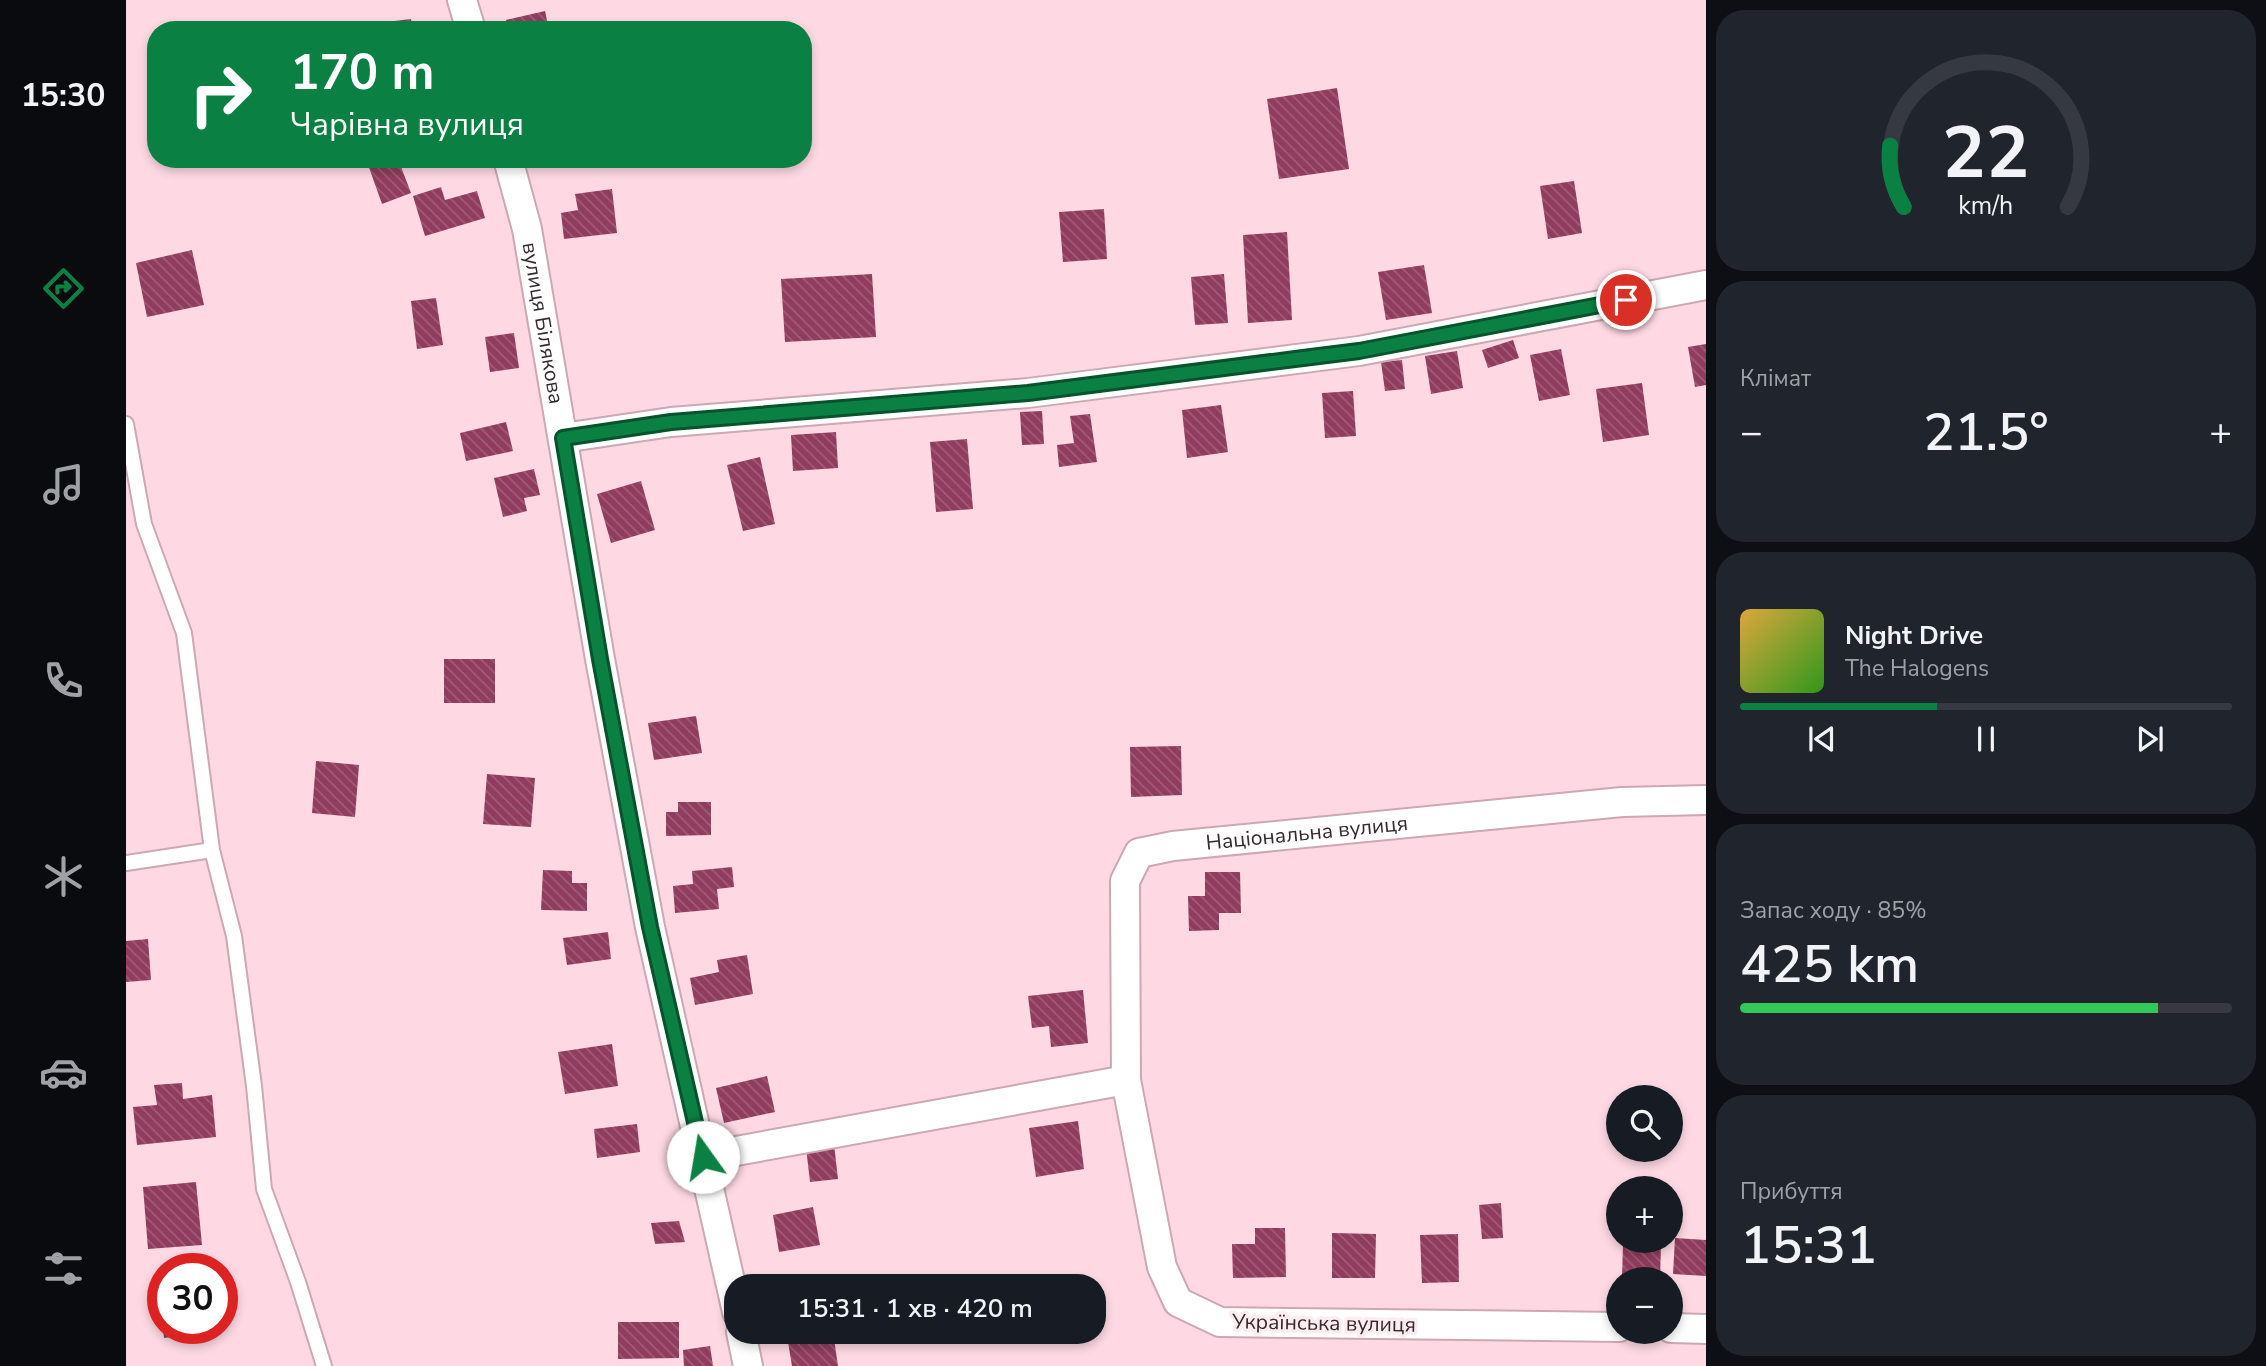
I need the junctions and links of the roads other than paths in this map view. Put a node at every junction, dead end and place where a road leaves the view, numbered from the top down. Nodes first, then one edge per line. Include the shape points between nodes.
1 (462, 0) edge
2 (468, 21) edge
3 (510, 168) edge
4 (1706, 285) edge
5 (126, 424) edge
6 (563, 438) junction
7 (1706, 800) edge
8 (212, 850) junction
9 (126, 863) edge
10 (1126, 1080) junction
11 (703, 1157) junction
12 (729, 1274) edge
13 (1606, 1328) edge
14 (1683, 1328) edge
15 (1706, 1329) edge
16 (743, 1344) edge
17 (324, 1366) edge
18 (748, 1366) edge

1 - 2 street
3 - 6 street, вулиця Білякова via 527,229
4 - 6 street via 1359,351 1028,393 671,422
5 - 8 lane via 144,524 184,633
6 - 11 street, вулиця Білякова via 650,927
7 - 10 street, Національна вулиця via 1622,802 1139,853 1125,881
8 - 9 lane
8 - 17 lane via 234,936 264,1189
10 - 11 street
10 - 13 street, Українська вулиця via 1162,1267 1178,1302 1220,1322
11 - 12 street, вулиця Білякова
14 - 15 street
16 - 18 street

